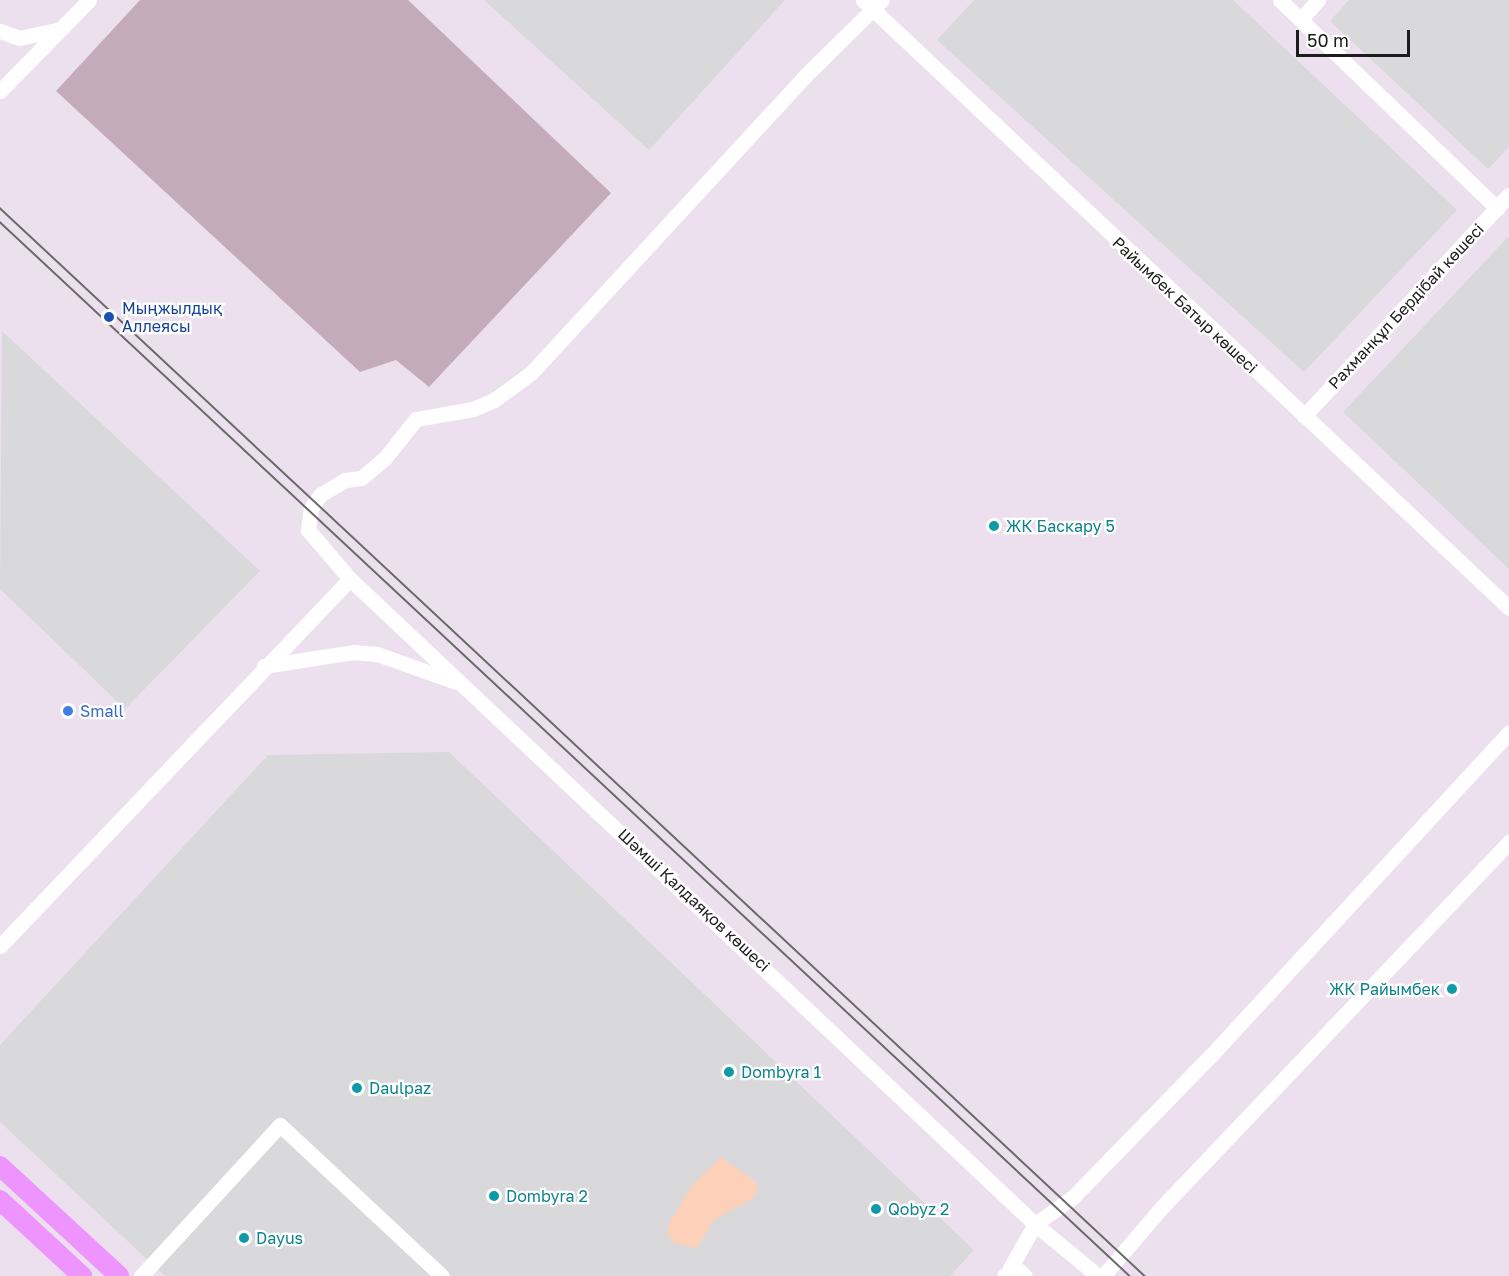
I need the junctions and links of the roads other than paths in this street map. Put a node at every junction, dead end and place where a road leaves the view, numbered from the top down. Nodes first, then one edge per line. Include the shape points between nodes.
1 (89, 0) edge
2 (1280, 0) edge
3 (1318, 0) edge
4 (873, 3) edge
5 (1301, 19) junction
6 (63, 28) junction
7 (0, 31) edge
8 (0, 91) edge
9 (1509, 195) edge
10 (1497, 208) junction
11 (1304, 416) junction
12 (350, 579) junction
13 (1509, 608) edge
14 (264, 666) junction
15 (463, 685) junction
16 (1509, 732) edge
17 (1509, 842) edge
18 (0, 946) edge
19 (0, 1166) edge
20 (0, 1200) edge
21 (1035, 1224) junction
22 (1007, 1272) edge
23 (82, 1276) edge
24 (119, 1276) edge
25 (141, 1276) edge
26 (442, 1276) edge
27 (1025, 1276) edge
28 (1098, 1276) edge
29 (1104, 1276) edge

1 - 6 street
2 - 5 street
3 - 5 street
4 - 11 street, Райымбек Батыр көшесі
4 - 12 street, Шәмші Қалдаяқов көшесі via 531,374 483,404 416,418 385,458 361,478 345,480 320,495 311,508 308,530
5 - 10 street
6 - 7 street via 19,38
6 - 8 street
9 - 10 street, Рахманқұл Бердібай көшесі
10 - 11 street, Рахманқұл Бердібай көшесі
11 - 13 street, Райымбек Батыр көшесі
12 - 14 street
12 - 15 street, Шәмші Қалдаяқов көшесі
14 - 15 street via 325,654 377,654
14 - 18 street
15 - 21 street, Шәмші Қалдаяқов көшесі
16 - 21 street via 1214,1052 1073,1197
17 - 29 street via 1162,1207
19 - 24 main road
20 - 23 main road
21 - 22 street
21 - 28 street, Шәмші Қалдаяқов көшесі
22 - 27 street via 1016,1268
25 - 26 street via 280,1125

